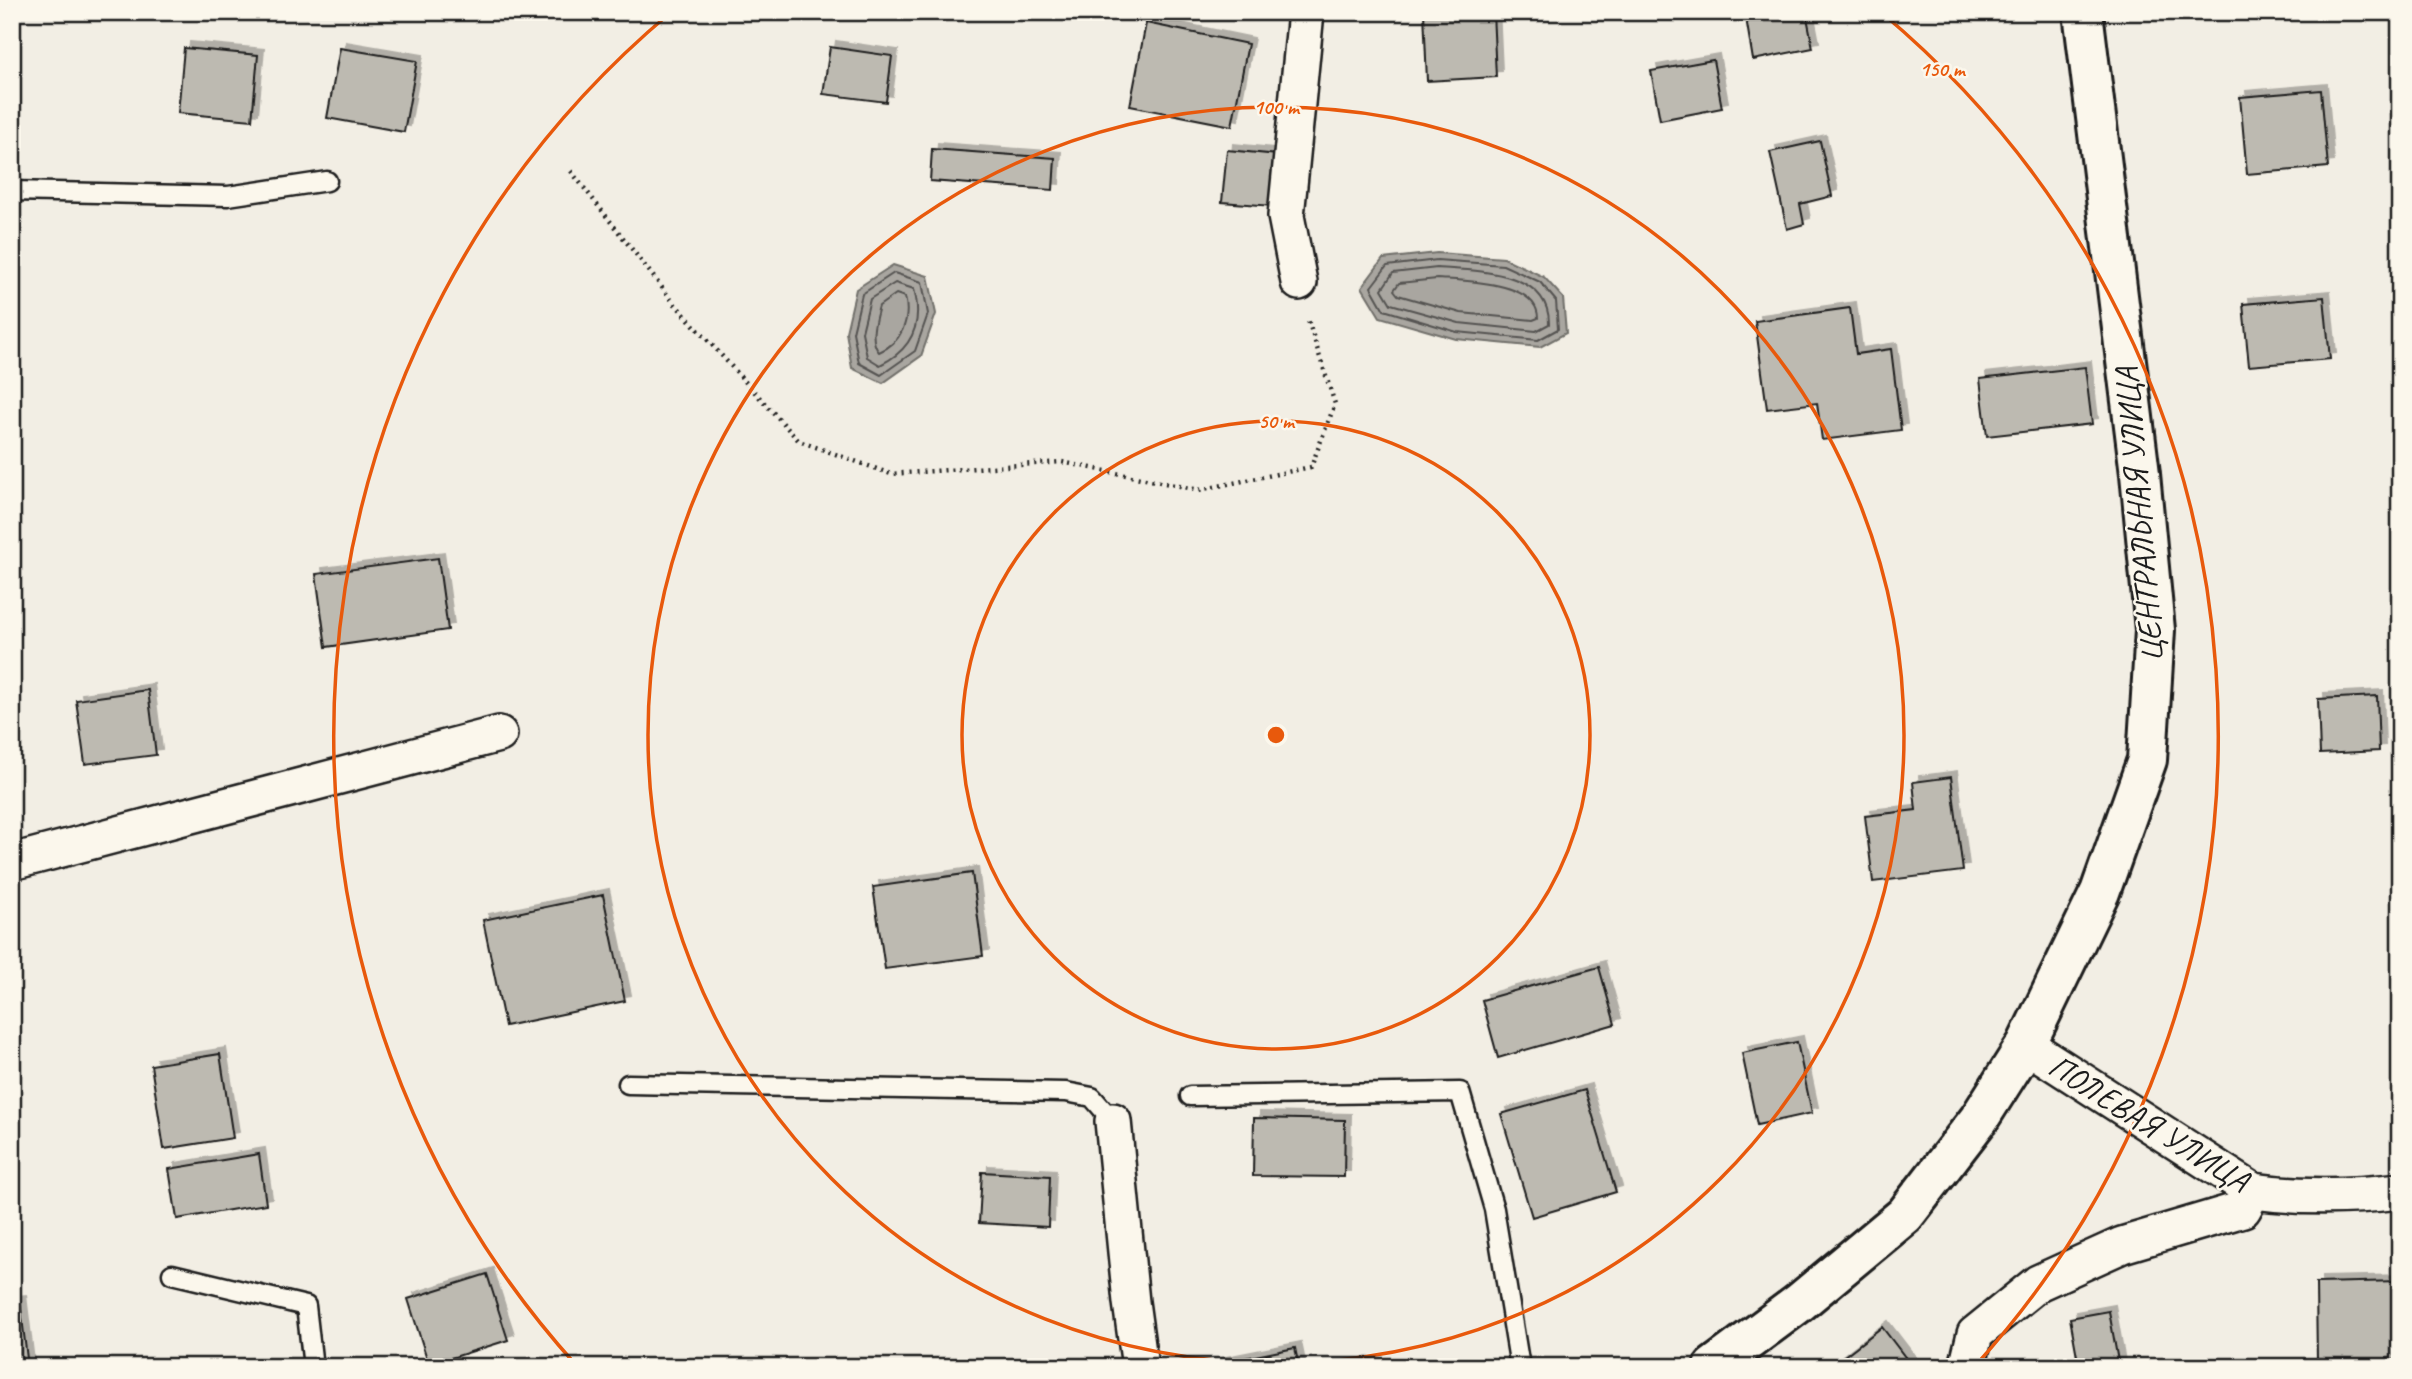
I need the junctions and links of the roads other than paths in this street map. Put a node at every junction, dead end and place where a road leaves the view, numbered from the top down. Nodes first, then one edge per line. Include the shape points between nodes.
1 (1306, 12) edge
2 (2083, 12) edge
3 (327, 181) dead end
4 (12, 191) edge
5 (1299, 282) road end
6 (499, 734) dead end
7 (12, 862) edge
8 (2026, 1045) junction
9 (628, 1084) dead end
10 (1190, 1096) dead end
11 (1113, 1121) joint
12 (2253, 1191) junction
13 (2400, 1191) edge
14 (172, 1274) dead end
15 (313, 1367) edge
16 (1140, 1367) edge
17 (1520, 1367) edge
18 (1713, 1367) edge
19 (1967, 1367) edge

1 - 5 street via 1286,216
2 - 8 street, ЦЕНТРАЛЬНАЯ УЛИЦА via 2155,630 2147,760 2100,892
3 - 4 lane via 228,196
6 - 7 street
8 - 12 street, ПОЛЕВАЯ УЛИЦА
8 - 18 street, ЦЕНТРАЛЬНАЯ УЛИЦА via 1979,1119 1905,1215
9 - 11 lane via 1066,1092 1092,1097
10 - 17 lane via 1460,1093 1494,1209
11 - 16 street
12 - 13 street, ПОЛЕВАЯ УЛИЦА via 2295,1197
12 - 19 street via 2243,1209 2122,1245 2038,1283 1975,1334
14 - 15 lane via 306,1306

